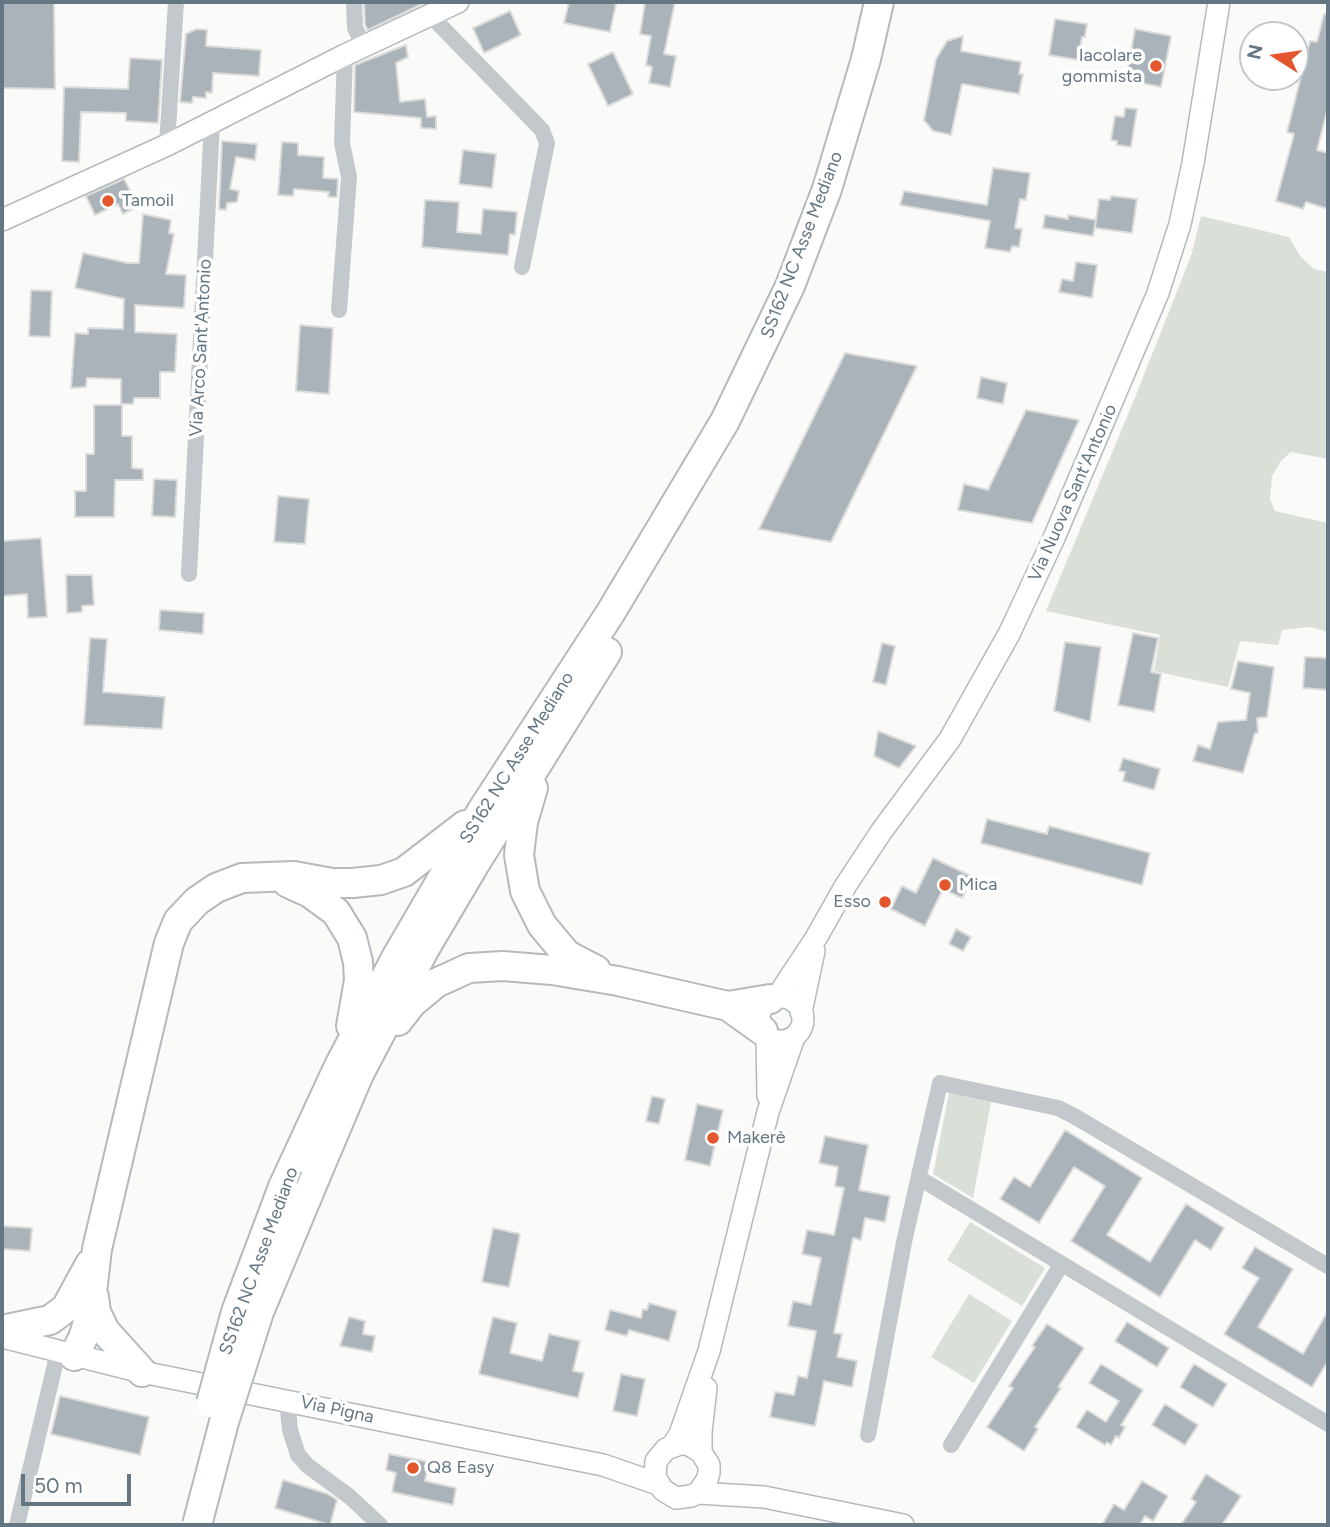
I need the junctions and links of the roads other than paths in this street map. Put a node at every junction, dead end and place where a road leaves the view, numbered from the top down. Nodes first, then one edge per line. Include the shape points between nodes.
1 (176, 2) edge
2 (354, 2) edge
3 (458, 2) edge
4 (879, 2) edge
5 (898, 2) edge
6 (1219, 2) edge
7 (430, 15) junction
8 (355, 51) junction
9 (212, 122) junction
10 (854, 134) junction
11 (167, 145) junction
12 (2, 220) edge
13 (522, 267) dead end
14 (339, 310) dead end
15 (189, 574) dead end
16 (545, 752) junction
17 (481, 812) junction
18 (272, 876) junction
19 (817, 938) junction
20 (618, 981) junction
21 (774, 998) junction
22 (728, 1006) junction
23 (802, 1012) junction
24 (765, 1034) junction
25 (794, 1037) junction
26 (349, 1070) junction
27 (768, 1112) junction
28 (919, 1178) junction
29 (1061, 1265) junction
30 (1328, 1266) edge
31 (87, 1289) junction
32 (2, 1330) edge
33 (2, 1337) edge
34 (709, 1351) junction
35 (67, 1354) junction
36 (142, 1372) junction
37 (287, 1400) junction
38 (1328, 1424) edge
39 (869, 1435) dead end
40 (951, 1446) dead end
41 (666, 1450) junction
42 (705, 1458) junction
43 (603, 1465) junction
44 (658, 1484) junction
45 (698, 1493) junction
46 (764, 1497) junction
47 (17, 1525) edge
48 (178, 1525) edge
49 (197, 1525) edge
50 (380, 1525) edge
51 (903, 1525) edge

1 - 11 street
2 - 8 street
3 - 7 street
4 - 10 highway, SS162 NC Asse Mediano
5 - 10 highway, SS162 NC Asse Mediano via 889,43
6 - 19 street, Via Nuova Sant'Antonio via 1180,224 1111,409 1009,634 950,739 867,853
7 - 8 street
7 - 13 street via 541,130 547,143
8 - 9 street
8 - 14 street via 342,143 349,177
9 - 11 street
9 - 15 street, Via Arco Sant'Antonio
10 - 16 highway, SS162 NC Asse Mediano via 841,204 764,387 673,547
10 - 17 highway, SS162 NC Asse Mediano via 790,286 725,421 611,612
11 - 12 street
16 - 20 highway via 523,822 519,855 525,891 542,925 567,955
16 - 26 highway, SS162 NC Asse Mediano
17 - 18 highway via 434,852 404,872 381,880 331,883
17 - 26 highway, SS162 NC Asse Mediano via 397,956
18 - 26 highway via 310,893 336,912 352,938 359,980
18 - 31 highway via 242,878 216,888 178,921
19 - 21 street, Via Nuova Sant'Antonio
19 - 23 street, Via Nuova Sant'Antonio
20 - 22 highway
20 - 26 highway via 552,970 469,968 436,983 412,1003
21 - 22 highway
21 - 23 street via 792,1000
21 - 24 street, Via Nuova Sant'Antonio via 764,1004 758,1018
22 - 24 highway
23 - 25 street, Via Nuova Sant'Antonio via 802,1025
24 - 25 street via 780,1041
24 - 27 street, Via Nuova Sant'Antonio
25 - 27 street, Via Nuova Sant'Antonio
26 - 48 highway, SS162 NC Asse Mediano, bridge via 283,1187 236,1312
26 - 49 highway, SS162 NC Asse Mediano, bridge via 315,1178 259,1312
27 - 34 street, Via Nuova Sant'Antonio
28 - 29 street
28 - 30 street via 940,1083 1058,1108
28 - 39 street
29 - 38 street
29 - 40 street
31 - 32 highway via 51,1320
31 - 35 highway via 69,1320
31 - 36 highway via 105,1331
33 - 35 street, Via Pigna
34 - 41 street, Via Nuova Sant'Antonio via 680,1434
34 - 42 street, Via Nuova Sant'Antonio via 701,1432
35 - 36 street, Via Pigna
35 - 47 street
36 - 37 street, Via Pigna
37 - 43 street, Via Pigna
37 - 50 street via 289,1430 298,1455
41 - 42 street, Via Pigna via 688,1444
41 - 43 street, Via Pigna
41 - 44 street via 655,1469
42 - 45 street via 707,1480
42 - 46 street, Via Pigna via 734,1485
43 - 44 street, Via Pigna
44 - 45 street, Via Pigna via 676,1498
45 - 46 street, Via Pigna
46 - 51 street, Via Pigna

